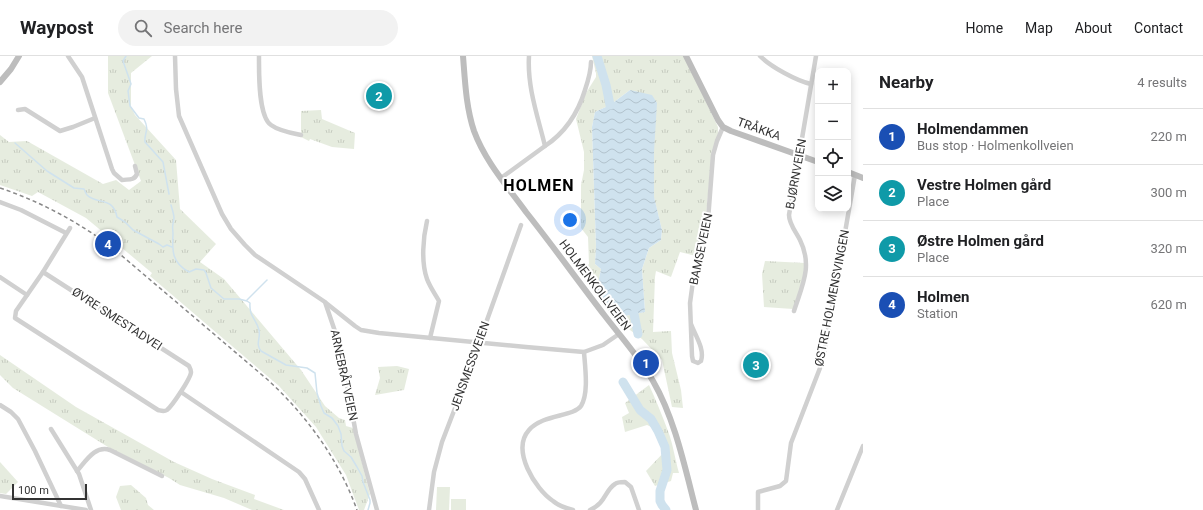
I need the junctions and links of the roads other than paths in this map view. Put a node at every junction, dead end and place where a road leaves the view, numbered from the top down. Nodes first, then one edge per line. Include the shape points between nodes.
1 (19, 56) edge
2 (68, 56) edge
3 (175, 56) edge
4 (258, 56) edge
5 (463, 56) edge
6 (529, 56) edge
7 (686, 56) edge
8 (760, 56) edge
9 (816, 56) edge
10 (590, 62) dead end
11 (1, 79) edge
12 (811, 84) junction
13 (18, 110) dead end
14 (95, 118) junction
15 (722, 125) junction
16 (301, 135) dead end
17 (545, 146) junction
18 (800, 155) junction
19 (815, 161) edge
20 (135, 166) dead end
21 (851, 173) edge
22 (855, 175) junction
23 (501, 178) junction
24 (863, 178) edge
25 (0, 202) edge
26 (428, 221) dead end
27 (521, 225) dead end
28 (70, 228) dead end
29 (66, 233) junction
30 (43, 272) junction
31 (0, 277) edge
32 (27, 295) junction
33 (325, 302) junction
34 (794, 311) dead end
35 (691, 324) junction
36 (619, 334) junction
37 (430, 338) junction
38 (479, 342) junction
39 (584, 352) junction
40 (181, 392) junction
41 (0, 406) edge
42 (51, 430) dead end
43 (863, 446) edge
44 (77, 471) junction
45 (162, 476) dead end
46 (0, 496) edge
47 (61, 506) junction
48 (86, 510) edge
49 (90, 510) edge
50 (319, 510) edge
51 (377, 510) edge
52 (429, 510) edge
53 (573, 510) edge
54 (590, 510) edge
55 (639, 510) edge
56 (696, 510) edge
57 (758, 510) edge
58 (837, 510) edge

1 - 11 main road
2 - 14 street via 82,77
3 - 33 street via 179,116 222,214 244,245 255,255
4 - 16 street via 264,116 272,126
5 - 23 main road, HOLMENKOLLVEIEN via 468,103 474,129 484,152
6 - 17 street via 530,86
7 - 15 main road, TRÅKKA
8 - 12 street via 776,68
9 - 12 street, BJØRNVEIEN
10 - 17 street via 589,79 578,109 568,125
12 - 18 street, BJØRNVEIEN
13 - 14 street via 25,110 60,131
14 - 20 street via 114,173 122,180 133,180 137,174
15 - 18 main road, TRÅKKA via 731,131
15 - 35 street, BAMSEVEIEN via 714,155 708,220 693,281
17 - 23 street
18 - 19 main road, TRÅKKA
18 - 34 street, BJØRNVEIEN via 789,217 802,243 807,269
21 - 22 main road
22 - 24 main road
22 - 57 street, ØSTRE HOLMENSVINGEN via 820,368 790,443 784,483 758,492
23 - 36 main road, HOLMENKOLLVEIEN
25 - 29 street
26 - 37 street via 423,250 425,271 439,301
27 - 38 street, JENSMESSVEIEN
28 - 29 street
29 - 30 street
30 - 32 street, ØVRE SMESTADVEI
30 - 40 street, ØVRE SMESTADVEI via 189,366 192,373
31 - 32 street
32 - 40 street, ØVRE SMESTADVEI via 16,311 15,318 158,410 168,409
33 - 37 street via 361,330
33 - 51 street, ARNEBRÅTVEIEN via 340,346 356,434
35 - 35 street, BAMSEVEIEN via 692,356 693,361 698,363 703,356
36 - 39 street via 603,345
36 - 56 main road, HOLMENKOLLVEIEN via 647,370 664,403
37 - 38 street
38 - 39 street
38 - 52 street, JENSMESSVEIEN via 442,442 434,472
39 - 53 street via 586,392 579,409 540,421 530,429 523,441 526,462 538,486 552,501
40 - 50 street via 299,472 308,484
41 - 47 street via 18,419
42 - 44 street
43 - 58 street
44 - 45 street via 95,451 104,448
44 - 49 street
46 - 47 street
47 - 48 street
54 - 55 street via 602,502 613,485 625,482 631,487

